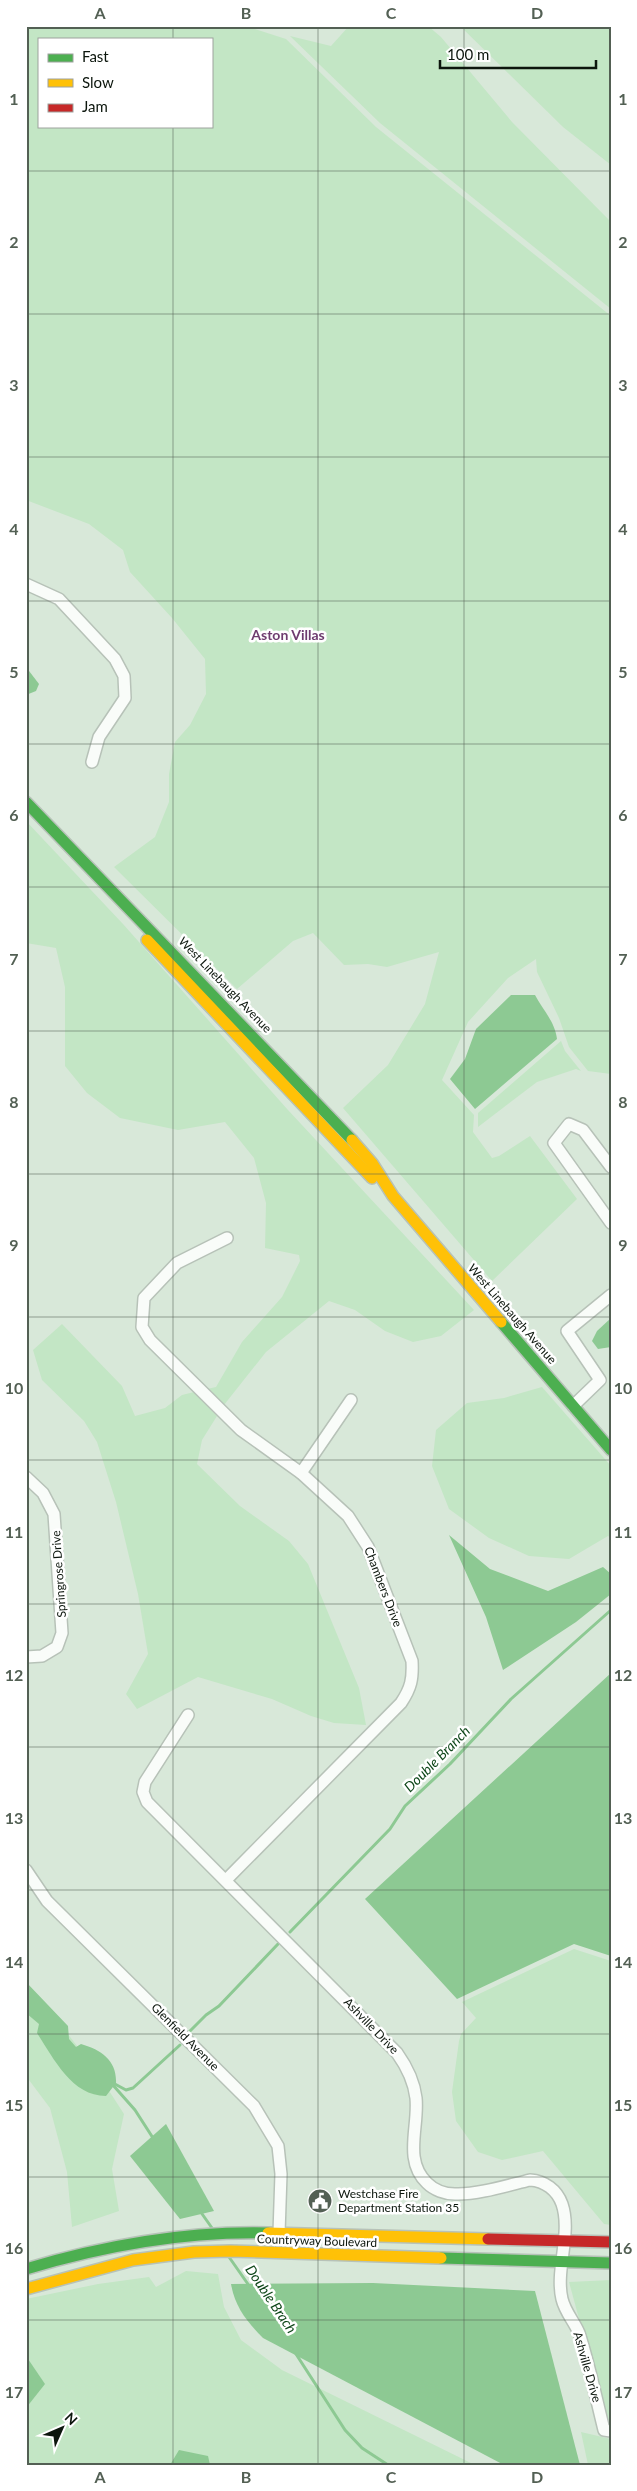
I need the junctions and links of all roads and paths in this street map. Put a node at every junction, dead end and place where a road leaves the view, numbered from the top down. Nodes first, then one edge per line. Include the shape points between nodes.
1 (26, 584) edge
2 (92, 762) dead end
3 (26, 802) edge
4 (26, 812) edge
5 (246, 1028) junction
6 (237, 1037) junction
7 (288, 1070) junction
8 (277, 1080) junction
9 (611, 1167) edge
10 (393, 1196) junction
11 (611, 1223) edge
12 (227, 1238) dead end
13 (611, 1295) edge
14 (351, 1400) dead end
15 (573, 1406) junction
16 (611, 1450) edge
17 (301, 1473) junction
18 (26, 1477) edge
19 (26, 1657) edge
20 (188, 1715) dead end
21 (26, 1870) edge
22 (226, 1880) junction
23 (279, 2233) junction
24 (564, 2242) junction
25 (611, 2242) edge
26 (278, 2254) junction
27 (118, 2263) junction
28 (563, 2263) junction
29 (611, 2263) edge
30 (26, 2269) edge
31 (136, 2273) dead end
32 (26, 2289) edge
33 (611, 2431) edge

1 - 2 street via 59,599 115,659 124,676 125,698 99,737
3 - 5 main road, West Linebaugh Avenue
4 - 6 main road, West Linebaugh Avenue
5 - 6 main road
5 - 7 main road, West Linebaugh Avenue
6 - 8 main road, West Linebaugh Avenue
7 - 8 main road
7 - 10 main road, West Linebaugh Avenue via 372,1163
8 - 10 main road, West Linebaugh Avenue via 366,1173
9 - 11 street via 583,1130 569,1124 554,1143
10 - 15 main road, West Linebaugh Avenue
12 - 17 street, Chambers Drive via 177,1263 144,1298 142,1327 150,1340 240,1430
13 - 15 street via 567,1331 600,1380
14 - 17 street
15 - 16 main road, West Linebaugh Avenue
17 - 22 street, Chambers Drive via 339,1506 362,1536 412,1661 413,1679 401,1703
18 - 19 street, Springrose Drive via 43,1493 54,1514 62,1632 58,1647 42,1656
20 - 22 street, Ashville Drive via 145,1782 143,1792 147,1802 164,1821
21 - 23 street, Glenfield Avenue via 47,1901 254,2106 278,2146
22 - 24 street, Ashville Drive via 397,2053 408,2069 416,2099 413,2154 420,2176 436,2189 454,2194 530,2180 545,2183 563,2206
23 - 24 main road, Countryway Boulevard
23 - 26 main road
23 - 30 main road, Countryway Boulevard via 192,2233 129,2241
24 - 25 main road, Countryway Boulevard
24 - 28 street, Ashville Drive
26 - 27 main road, Countryway Boulevard via 230,2250 194,2252
26 - 28 main road, Countryway Boulevard
27 - 31 main road via 129,2265
27 - 32 main road, Countryway Boulevard
28 - 29 main road, Countryway Boulevard
28 - 33 street, Ashville Drive via 562,2298 578,2332 604,2430

